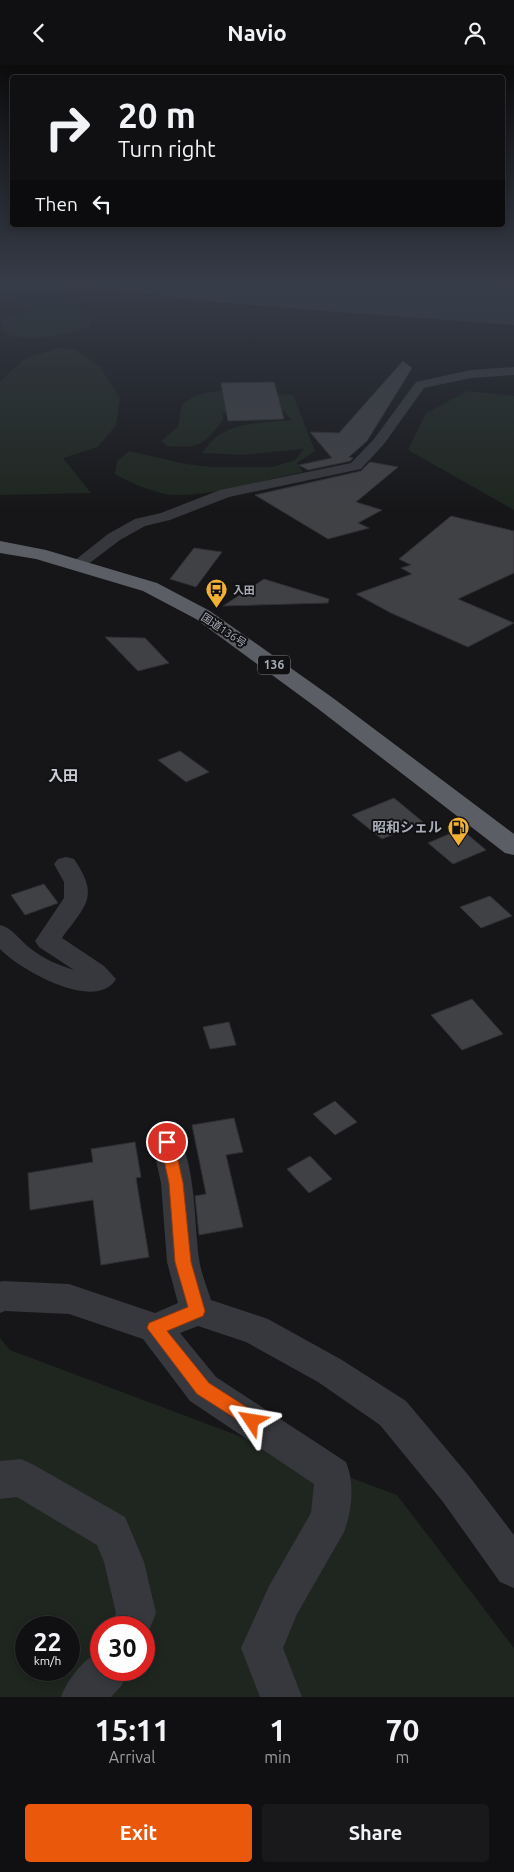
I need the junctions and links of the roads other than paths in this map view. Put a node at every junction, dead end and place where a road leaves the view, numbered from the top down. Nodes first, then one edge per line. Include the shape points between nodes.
1 (514, 371) edge
2 (0, 547) edge
3 (77, 565) junction
4 (514, 847) edge
5 (66, 865) dead end
6 (0, 933) edge
7 (167, 1142) dead end
8 (0, 1298) edge
9 (197, 1311) junction
10 (155, 1328) junction
11 (0, 1480) edge
12 (514, 1568) edge
13 (135, 1616) edge
14 (97, 1681) edge
15 (82, 1697) edge
16 (280, 1697) edge

1 - 3 street via 471,373 420,385 356,466 225,493 173,514 140,522
2 - 3 highway, 国道136号 / 136
3 - 4 highway, 国道136号 / 136 via 150,587 203,615
5 - 6 street via 77,883 75,902 48,941 103,979 95,984 43,970 9,945
7 - 9 street via 176,1183 183,1262
8 - 10 street via 69,1299
9 - 10 street
9 - 12 street via 256,1330 330,1371 393,1413 456,1489
10 - 16 street via 203,1389 334,1475 330,1518 283,1600 262,1648
11 - 13 street via 20,1478 111,1531 124,1562
14 - 15 street

